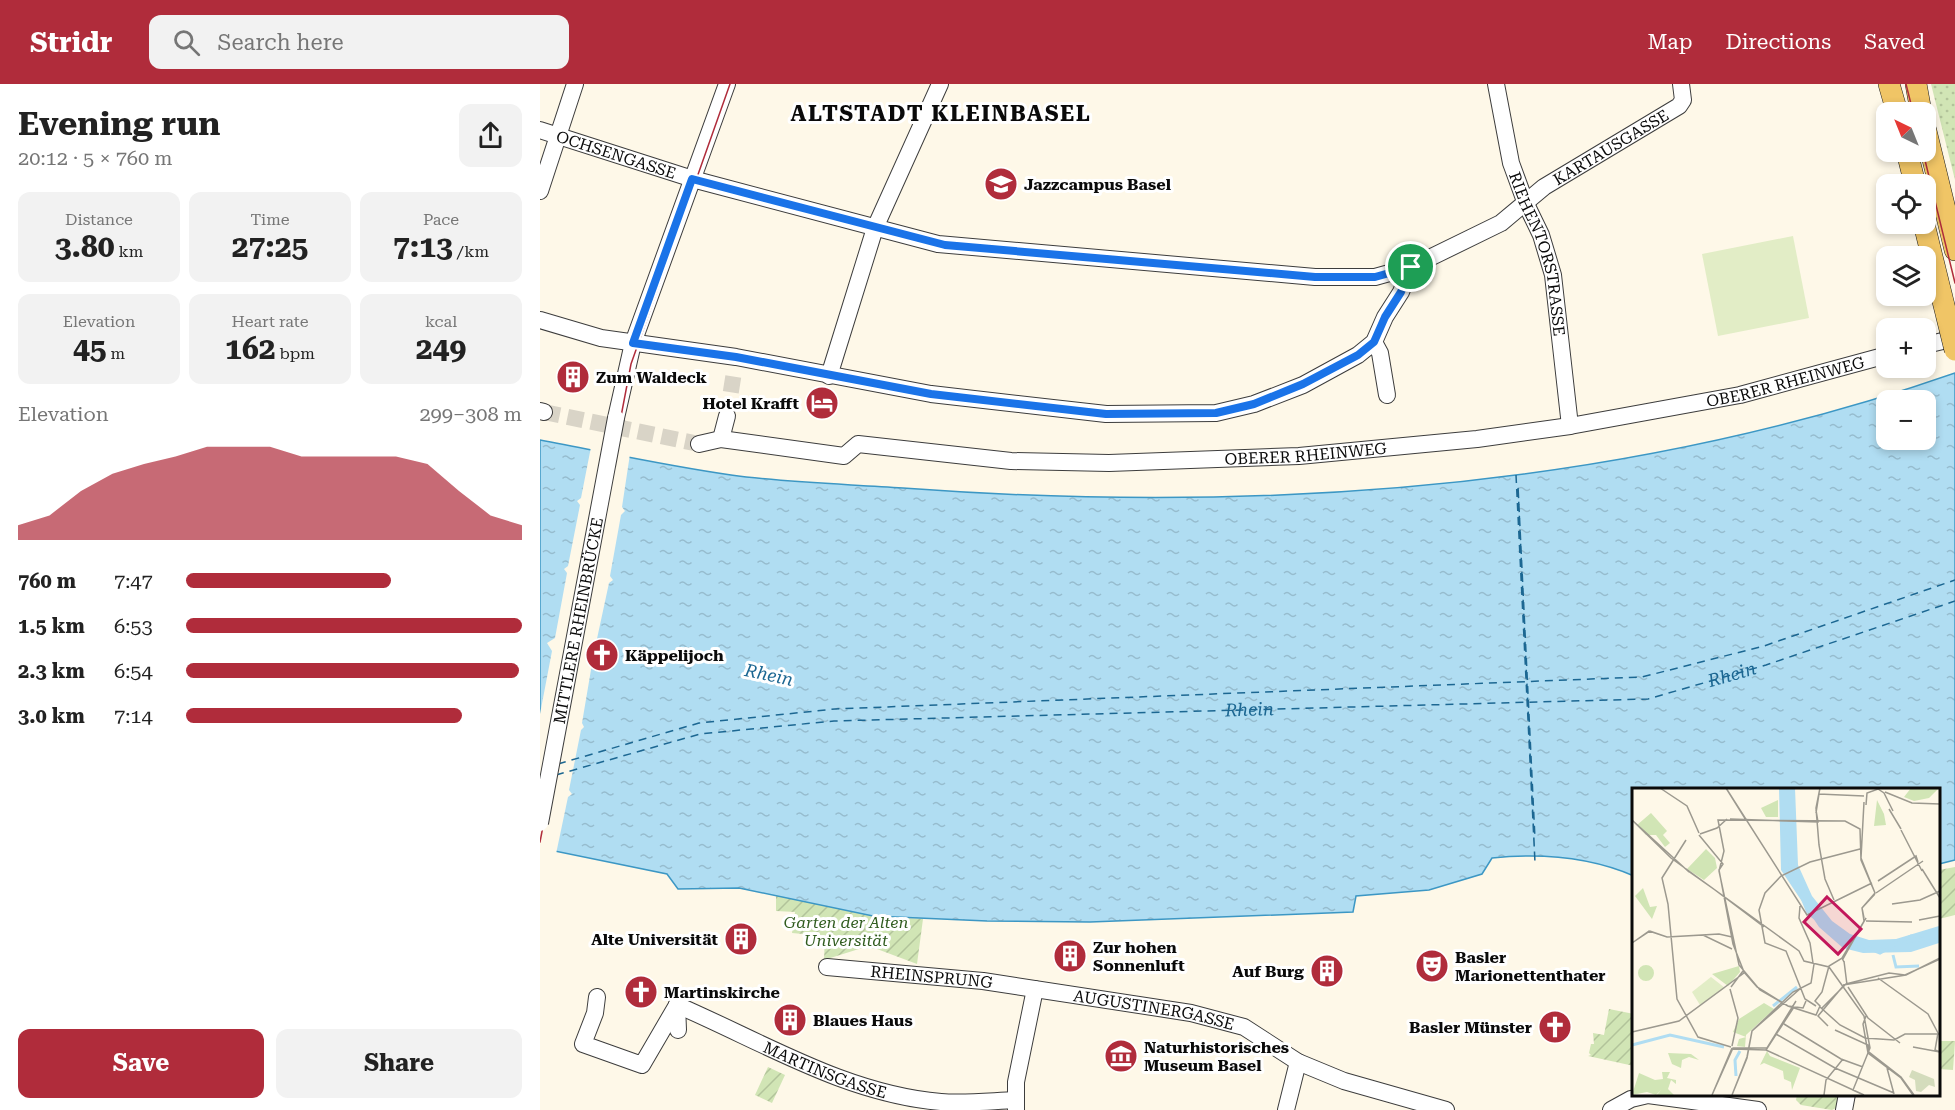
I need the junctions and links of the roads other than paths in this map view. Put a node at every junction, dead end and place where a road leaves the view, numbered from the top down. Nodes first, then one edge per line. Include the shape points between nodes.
1 (575, 84) edge
2 (727, 84) edge
3 (940, 84) edge
4 (1496, 84) edge
5 (1681, 84) edge
6 (1888, 84) edge
7 (1894, 102) edge
8 (540, 130) edge
9 (557, 136) junction
10 (1934, 162) edge
11 (692, 179) junction
12 (540, 191) edge
13 (1526, 204) junction
14 (875, 228) junction
15 (1926, 234) edge
16 (1955, 250) edge
17 (1411, 267) junction
18 (540, 320) edge
19 (1955, 338) edge
20 (1374, 342) junction
21 (633, 343) junction
22 (1936, 343) edge
23 (1955, 350) edge
24 (1876, 358) edge
25 (829, 376) junction
26 (1387, 395) dead end
27 (727, 416) tunnel mouth
28 (1570, 426) junction
29 (721, 439) junction
30 (699, 444) tunnel mouth
31 (540, 823) edge
32 (827, 967) dead end
33 (1035, 989) junction
34 (597, 998) dead end
35 (677, 1005) junction
36 (678, 1030) dead end
37 (1298, 1062) junction
38 (1847, 1095) edge
39 (1015, 1105) edge
40 (1286, 1110) edge
41 (1446, 1110) edge
42 (1611, 1110) edge
43 (1758, 1110) edge
44 (1844, 1110) edge

1 - 9 street
2 - 11 street, MITTLERE RHEINBRÜCKE
3 - 14 street
4 - 13 street, RIEHENTORSTRASSE via 1511,163
5 - 13 street, KARTAUSGASSE via 1683,100 1679,106 1544,187
6 - 7 main road
8 - 9 street, OCHSENGASSE
9 - 11 street, OCHSENGASSE
9 - 12 street
10 - 16 main road
11 - 14 street, OCHSENGASSE
11 - 21 street, MITTLERE RHEINBRÜCKE
13 - 17 street, OCHSENGASSE via 1501,223
13 - 28 street, RIEHENTORSTRASSE via 1541,235 1553,275
14 - 17 street, OCHSENGASSE via 945,245 1315,277 1375,277
14 - 25 street
15 - 23 main road, bridge
17 - 20 street
18 - 21 street
19 - 22 street
20 - 25 street via 1320,377 1254,404 1216,413 1106,414 931,394
20 - 26 street via 1380,353
21 - 25 street via 735,365
21 - 31 street, MITTLERE RHEINBRÜCKE, bridge
24 - 28 street, OBERER RHEINWEG via 1740,395
27 - 29 street
28 - 29 street, OBERER RHEINWEG via 1299,456 1109,464 1011,461 858,444 844,456
29 - 30 street
32 - 33 street, RHEINSPRUNG
33 - 37 street, AUGUSTINERGASSE via 1160,1006 1244,1027
33 - 39 street, MARTINSGASSE
34 - 35 street via 583,1044 642,1065
35 - 36 street
35 - 39 street, MARTINSGASSE via 802,1064 869,1087 942,1102
37 - 40 street
37 - 41 street, AUGUSTINERGASSE via 1344,1081
38 - 44 street
42 - 43 street via 1648,1095

